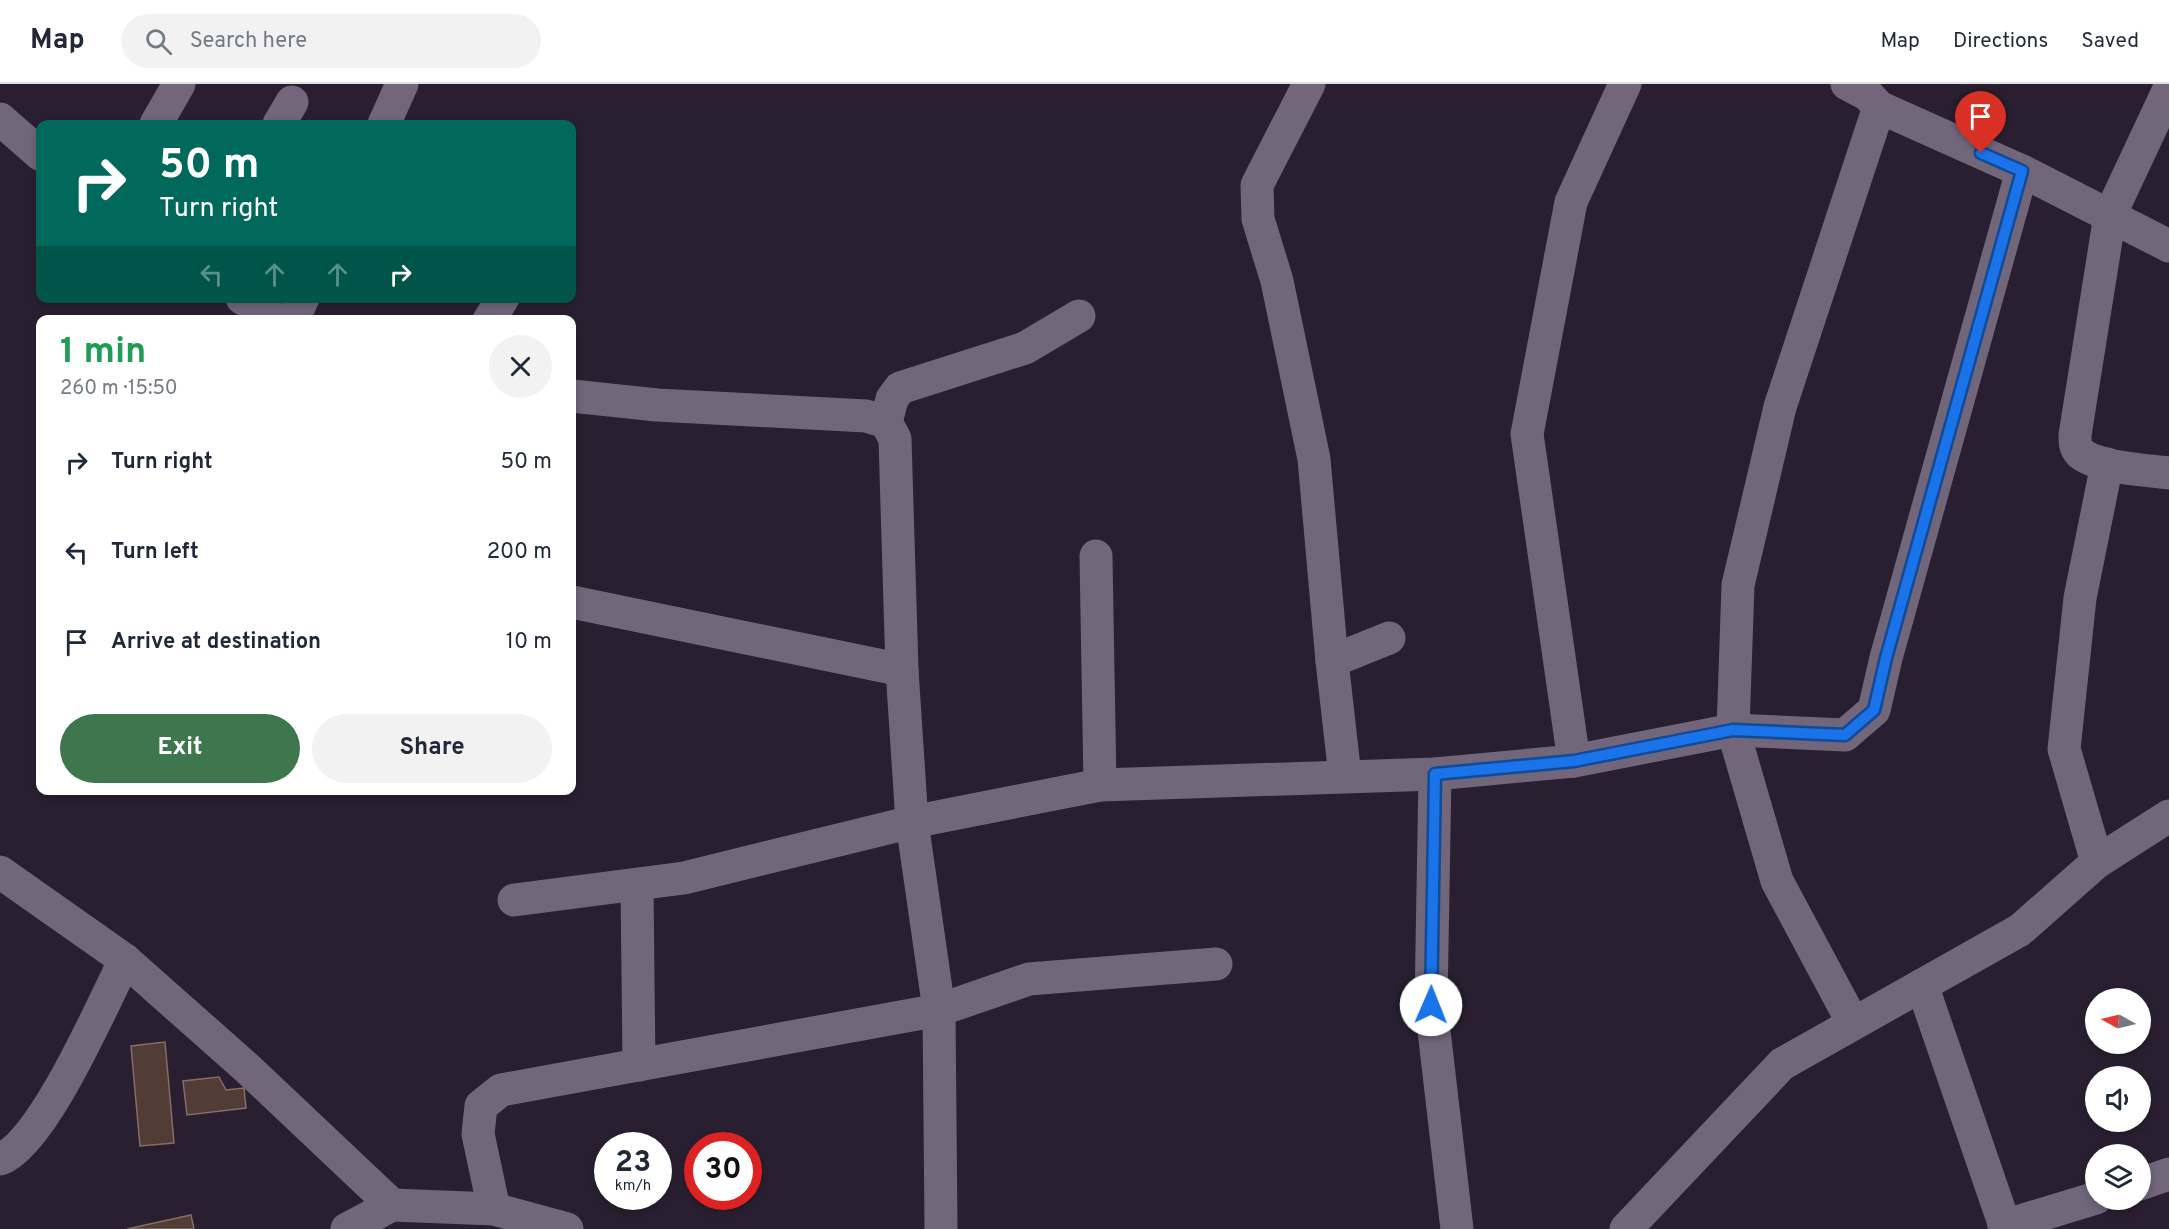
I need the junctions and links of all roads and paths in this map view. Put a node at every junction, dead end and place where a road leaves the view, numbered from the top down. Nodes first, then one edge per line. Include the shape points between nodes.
1 (179, 84) edge
2 (402, 84) edge
3 (1309, 84) edge
4 (1624, 84) edge
5 (2169, 89) edge
6 (1867, 92) edge
7 (0, 119) edge
8 (158, 120) edge
9 (386, 120) edge
10 (36, 150) edge
11 (2022, 171) junction
12 (2110, 215) junction
13 (2169, 246) edge
14 (250, 303) edge
15 (269, 315) edge
16 (1079, 316) dead end
17 (576, 396) edge
18 (886, 422) junction
19 (2107, 464) junction
20 (2169, 473) edge
21 (1096, 556) dead end
22 (576, 603) edge
23 (1389, 638) dead end
24 (1332, 661) junction
25 (902, 670) junction
26 (1733, 730) junction
27 (1574, 761) junction
28 (1435, 774) junction
29 (1345, 776) junction
30 (1100, 785) junction
31 (2169, 816) edge
32 (912, 822) junction
33 (2097, 862) junction
34 (0, 872) edge
35 (637, 886) junction
36 (514, 900) dead end
37 (125, 960) junction
38 (1216, 964) dead end
39 (1922, 985) junction
40 (939, 1010) junction
41 (1853, 1023) junction
42 (639, 1065) junction
43 (0, 1159) edge
44 (2169, 1174) edge
45 (2151, 1180) edge
46 (2085, 1202) edge
47 (392, 1205) junction
48 (495, 1209) junction
49 (2005, 1227) edge
50 (347, 1229) edge
51 (567, 1229) edge
52 (940, 1229) edge
53 (1457, 1229) edge
54 (1626, 1229) edge

1 - 8 street
2 - 9 street
3 - 24 street via 1257,185 1258,219 1277,281 1314,459
4 - 27 street via 1571,201 1527,434
5 - 12 street
6 - 11 street
6 - 26 street via 1780,407 1738,585
7 - 10 street
11 - 12 street
11 - 26 street via 1874,710 1845,735
12 - 13 street
12 - 19 street via 2075,435 2081,453
14 - 15 street
16 - 18 street via 1025,348 900,388 892,399
17 - 18 street via 657,405 866,416
18 - 25 street via 895,439
19 - 20 street
19 - 33 street via 2080,598 2064,748
21 - 30 street
22 - 25 street
23 - 24 street
24 - 29 street
25 - 32 street
26 - 27 street
26 - 41 street via 1777,881
27 - 28 street
28 - 29 street
28 - 53 street via 1431,1005
29 - 30 street
30 - 32 street
31 - 33 street
32 - 35 street
32 - 40 street
33 - 39 street via 2020,930
34 - 37 street
35 - 36 street
35 - 42 street
37 - 43 street via 50,1107 22,1142
37 - 47 street
38 - 40 street via 1029,980
39 - 41 street
39 - 49 street
40 - 42 street
40 - 52 street
41 - 54 street via 1782,1064
42 - 48 street via 501,1090 481,1106 478,1134
44 - 45 street
46 - 49 street
47 - 48 street
47 - 50 street
48 - 51 street

